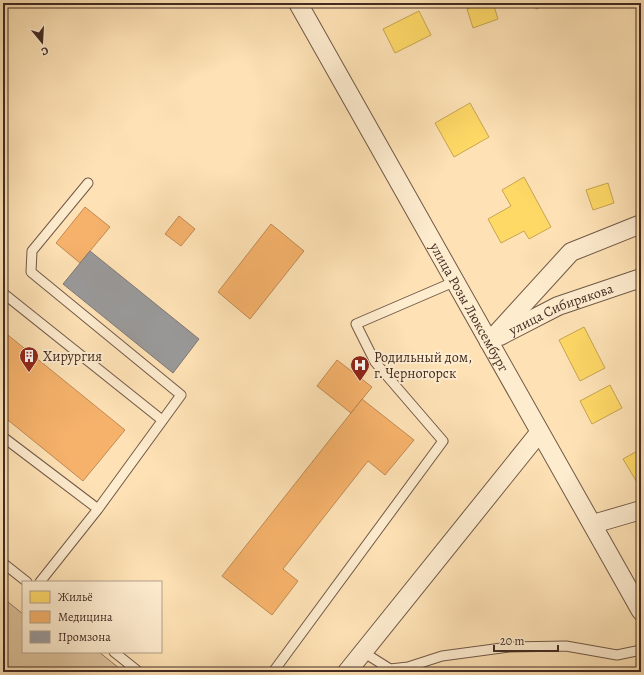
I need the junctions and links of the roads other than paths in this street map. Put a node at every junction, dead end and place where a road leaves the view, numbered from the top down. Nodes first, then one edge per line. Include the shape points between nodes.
1 (298, 3) edge
2 (88, 182) dead end
3 (641, 224) edge
4 (641, 278) edge
5 (456, 281) junction
6 (3, 293) edge
7 (489, 342) junction
8 (162, 420) junction
9 (539, 433) junction
10 (3, 437) edge
11 (98, 509) junction
12 (641, 510) edge
13 (593, 524) junction
14 (3, 563) edge
15 (26, 581) edge
16 (41, 581) edge
17 (641, 611) edge
18 (641, 650) edge
19 (363, 652) junction
20 (115, 653) edge
21 (139, 672) edge
22 (273, 672) edge
23 (347, 672) edge

1 - 5 street, улица Розы Люксембург
2 - 8 lane via 32,251 31,272 181,395
3 - 7 street, улица Сибирякова via 571,252
4 - 7 street, улица Сибирякова via 558,306
5 - 7 street, улица Розы Люксембург
5 - 22 lane via 356,324 374,362 443,441
6 - 8 lane
7 - 9 street, улица Розы Люксембург
8 - 11 lane
9 - 13 street, улица Розы Люксембург
9 - 19 street
10 - 11 lane
11 - 16 lane
12 - 13 street
13 - 17 street, улица Розы Люксембург
14 - 15 lane
18 - 19 lane via 617,655 566,646 509,647 442,656 408,667 390,669
19 - 23 street
20 - 21 lane

